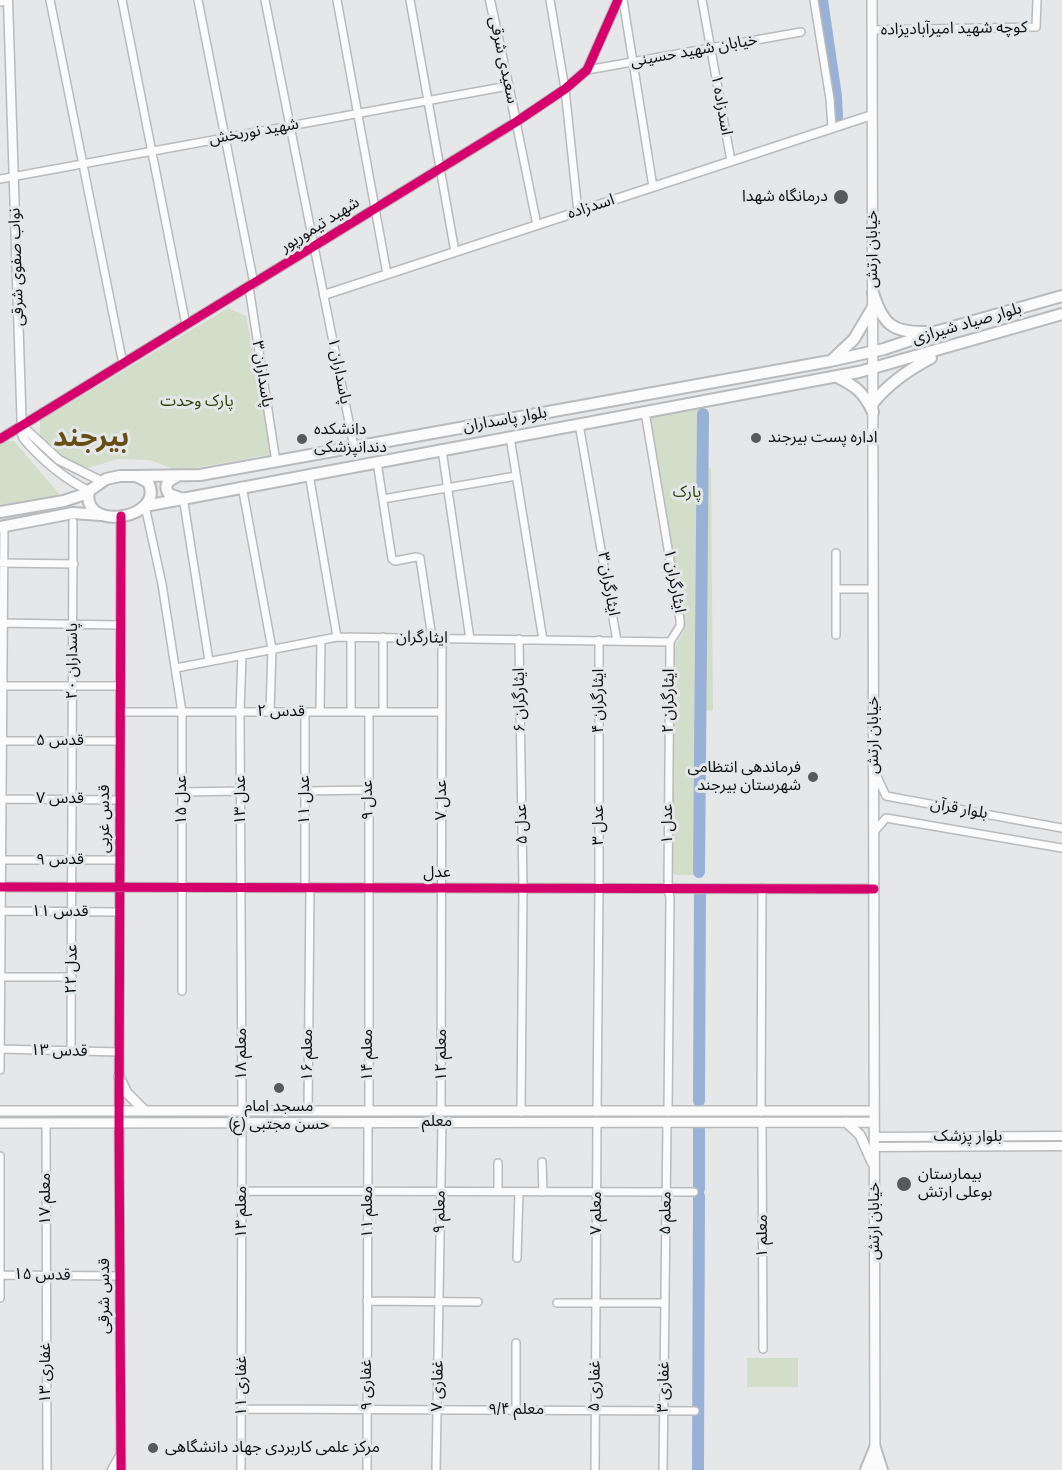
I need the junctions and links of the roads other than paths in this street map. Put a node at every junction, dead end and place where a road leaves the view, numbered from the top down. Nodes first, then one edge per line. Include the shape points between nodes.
1 (8, 0) edge
2 (50, 0) edge
3 (122, 0) edge
4 (198, 0) edge
5 (265, 0) edge
6 (337, 0) edge
7 (490, 0) edge
8 (550, 0) edge
9 (618, 0) edge
10 (623, 0) edge
11 (702, 0) edge
12 (814, 0) edge
13 (872, 0) edge
14 (1037, 0) edge
15 (0, 1) edge
16 (410, 4) edge
17 (872, 30) junction
18 (801, 32) dead end
19 (710, 48) junction
20 (633, 62) junction
21 (587, 70) junction
22 (508, 86) junction
23 (565, 89) junction
24 (428, 101) junction
25 (358, 113) junction
26 (872, 115) junction
27 (516, 122) junction
28 (290, 126) junction
29 (832, 128) junction
30 (225, 138) junction
31 (152, 151) junction
32 (731, 161) junction
33 (82, 164) junction
34 (440, 169) junction
35 (14, 176) junction
36 (0, 179) edge
37 (653, 187) junction
38 (375, 208) junction
39 (578, 212) junction
40 (537, 225) junction
41 (314, 246) junction
42 (454, 252) junction
43 (387, 274) junction
44 (251, 286) junction
45 (873, 293) junction
46 (324, 295) junction
47 (1062, 296) edge
48 (873, 307) junction
49 (1062, 314) edge
50 (186, 325) junction
51 (935, 332) junction
52 (957, 345) junction
53 (873, 352) junction
54 (830, 361) junction
55 (123, 364) junction
56 (873, 369) junction
57 (837, 377) junction
58 (873, 408) junction
59 (645, 412) junction
60 (579, 424) junction
61 (22, 426) junction
62 (510, 437) junction
63 (0, 439) edge
64 (354, 447) junction
65 (442, 450) junction
66 (276, 462) junction
67 (377, 462) junction
68 (309, 474) junction
69 (136, 476) junction
70 (516, 476) junction
71 (176, 477) junction
72 (101, 481) junction
73 (242, 486) junction
74 (448, 488) junction
75 (88, 492) junction
76 (181, 497) junction
77 (383, 499) junction
78 (146, 506) junction
79 (0, 512) edge
80 (104, 515) junction
81 (120, 516) junction
82 (73, 522) dead end
83 (2, 526) edge
84 (836, 553) dead end
85 (2, 563) edge
86 (74, 564) junction
87 (873, 589) junction
88 (836, 590) junction
89 (2, 623) edge
90 (74, 624) junction
91 (120, 625) junction
92 (836, 635) dead end
93 (337, 637) junction
94 (351, 637) junction
95 (383, 637) junction
96 (432, 638) junction
97 (442, 638) junction
98 (470, 639) junction
99 (519, 639) junction
100 (321, 640) junction
101 (543, 640) junction
102 (599, 640) junction
103 (617, 641) junction
104 (670, 642) junction
105 (272, 649) junction
106 (242, 655) junction
107 (209, 661) junction
108 (176, 668) junction
109 (2, 686) edge
110 (73, 686) junction
111 (120, 686) junction
112 (120, 712) junction
113 (182, 712) junction
114 (240, 712) junction
115 (270, 712) junction
116 (305, 712) junction
117 (320, 712) junction
118 (351, 712) junction
119 (369, 712) junction
120 (383, 712) junction
121 (442, 712) junction
122 (1, 741) edge
123 (73, 741) junction
124 (120, 741) junction
125 (521, 760) joint
126 (668, 761) joint
127 (599, 762) joint
128 (874, 768) junction
129 (368, 790) junction
130 (241, 791) junction
131 (305, 791) junction
132 (182, 792) junction
133 (1, 799) edge
134 (73, 799) junction
135 (120, 800) junction
136 (1062, 828) edge
137 (874, 832) junction
138 (1062, 848) edge
139 (1, 860) edge
140 (73, 860) junction
141 (119, 860) junction
142 (1, 887) edge
143 (72, 887) junction
144 (119, 887) junction
145 (182, 887) junction
146 (241, 887) junction
147 (307, 887) junction
148 (368, 888) junction
149 (442, 888) junction
150 (523, 888) junction
151 (599, 888) junction
152 (668, 888) junction
153 (762, 888) junction
154 (874, 889) junction
155 (0, 911) edge
156 (72, 912) junction
157 (119, 912) junction
158 (0, 966) edge
159 (0, 977) edge
160 (72, 977) junction
161 (182, 991) dead end
162 (242, 998) joint
163 (309, 998) joint
164 (368, 998) joint
165 (442, 998) joint
166 (598, 998) joint
167 (0, 1001) edge
168 (0, 1026) edge
169 (0, 1050) edge
170 (71, 1051) junction
171 (119, 1052) junction
172 (0, 1070) edge
173 (119, 1077) junction
174 (0, 1111) edge
175 (119, 1111) junction
176 (145, 1111) junction
177 (242, 1111) junction
178 (308, 1112) junction
179 (369, 1112) junction
180 (441, 1112) junction
181 (521, 1112) junction
182 (668, 1112) junction
183 (597, 1117) junction
184 (762, 1117) junction
185 (874, 1117) junction
186 (242, 1122) junction
187 (368, 1122) junction
188 (442, 1122) junction
189 (667, 1122) junction
190 (846, 1122) junction
191 (0, 1123) edge
192 (46, 1123) junction
193 (119, 1123) junction
194 (1062, 1136) edge
195 (875, 1142) junction
196 (1062, 1146) edge
197 (0, 1156) edge
198 (542, 1162) dead end
199 (498, 1163) dead end
200 (874, 1170) junction
201 (242, 1191) junction
202 (368, 1191) junction
203 (440, 1192) junction
204 (498, 1192) junction
205 (519, 1192) junction
206 (543, 1192) junction
207 (597, 1192) junction
208 (666, 1192) junction
209 (694, 1192) dead end
210 (517, 1258) dead end
211 (0, 1275) edge
212 (46, 1276) junction
213 (120, 1276) junction
214 (0, 1298) edge
215 (367, 1301) junction
216 (242, 1302) joint
217 (439, 1302) junction
218 (478, 1302) dead end
219 (557, 1303) dead end
220 (596, 1303) junction
221 (664, 1303) junction
222 (516, 1343) dead end
223 (763, 1349) dead end
224 (242, 1409) junction
225 (367, 1409) junction
226 (438, 1410) junction
227 (516, 1410) junction
228 (595, 1410) junction
229 (663, 1411) junction
230 (695, 1411) dead end
231 (875, 1448) junction
232 (121, 1450) junction
233 (47, 1470) edge
234 (112, 1470) edge
235 (121, 1470) edge
236 (128, 1470) edge
237 (242, 1470) edge
238 (367, 1470) edge
239 (436, 1470) edge
240 (595, 1470) edge
241 (663, 1470) edge
242 (866, 1470) edge
243 (875, 1470) edge
244 (882, 1470) edge

1 - 15 main road
1 - 35 street, نواب صفوی شرقی
2 - 33 street
3 - 31 street
4 - 30 street, پاسداران ۳
5 - 28 street, پاسداران ۱
6 - 25 street
7 - 22 street, سعیدی شرقی
8 - 23 street
9 - 21 street, شهید تیمورپور
10 - 20 street
11 - 19 street, اسدزاده ۱
12 - 29 street
13 - 17 main road, خیابان ارتش
14 - 17 street, کوچه شهید امیرآبادیزاده via 1036,27
16 - 24 street
17 - 26 main road, خیابان ارتش
18 - 19 street, خیابان شهید حسینی
19 - 20 street, خیابان شهید حسینی
19 - 32 street, اسدزاده ۱
20 - 21 street, خیابان شهید حسینی
20 - 37 street
21 - 23 street, شهید تیمورپور
22 - 24 street, شهید نوربخش
22 - 27 street, سعیدی شرقی
23 - 27 street, شهید تیمورپور
23 - 39 street
24 - 25 street, شهید نوربخش
24 - 34 street
25 - 28 street, شهید نوربخش
25 - 38 street
26 - 29 street, اسدزاده
26 - 45 main road, خیابان ارتش
27 - 34 street, شهید تیمورپور
27 - 40 street, سعیدی شرقی
28 - 30 street, شهید نوربخش
28 - 41 street, پاسداران ۱
29 - 32 street, اسدزاده
30 - 31 street, شهید نوربخش
30 - 44 street, پاسداران ۳
31 - 33 street, شهید نوربخش
31 - 50 street
32 - 37 street, اسدزاده
33 - 35 street, شهید نوربخش
33 - 55 street
34 - 38 street, شهید تیمورپور
34 - 42 street
35 - 36 street, شهید نوربخش
35 - 61 street, نواب صفوی شرقی
37 - 39 street, اسدزاده
38 - 41 street, شهید تیمورپور
38 - 43 street
39 - 40 street, اسدزاده
40 - 42 street, اسدزاده
41 - 44 street, شهید تیمورپور
41 - 46 street, پاسداران ۱
42 - 43 street, اسدزاده
43 - 46 street, اسدزاده
44 - 50 street, شهید تیمورپور
44 - 66 street, پاسداران ۳
45 - 48 main road, خیابان ارتش
45 - 51 main road via 884,320 892,327
46 - 64 street, پاسداران ۱
47 - 51 main road, بلوار صیاد شیرازی
48 - 53 main road, خیابان ارتش
48 - 54 main road via 854,339
49 - 52 main road, بلوار صیاد شیرازی
50 - 55 street, شهید تیمورپور
51 - 53 main road, بلوار صیاد شیرازی
52 - 56 main road, بلوار صیاد شیرازی
52 - 58 main road via 909,369 884,390
53 - 54 main road, بلوار پاسداران
53 - 56 main road, خیابان ارتش
54 - 64 main road, بلوار پاسداران
55 - 61 street, شهید تیمورپور
56 - 57 main road, بلوار پاسداران
56 - 58 main road, خیابان ارتش
57 - 58 main road via 854,386
57 - 59 main road, بلوار پاسداران
58 - 87 main road, خیابان ارتش
59 - 60 main road, بلوار پاسداران
59 - 104 street, ایثارگران ۱ via 680,620
60 - 62 main road, بلوار پاسداران
60 - 103 street, ایثارگران ۳
61 - 63 street, شهید تیمورپور
61 - 72 street via 59,460
61 - 75 street via 24,439 36,453
62 - 65 main road, بلوار پاسداران
62 - 70 street
64 - 66 main road, بلوار پاسداران
65 - 67 main road, بلوار پاسداران
65 - 74 street
66 - 71 main road, بلوار پاسداران
67 - 68 main road, بلوار پاسداران
67 - 77 street
68 - 73 main road, بلوار پاسداران
68 - 93 street
69 - 71 main road, بلوار پاسداران
69 - 72 main road
69 - 78 main road via 152,489
70 - 74 street
70 - 101 street
71 - 76 main road via 169,480 166,490
72 - 75 main road
73 - 76 main road, بلوار پاسداران
73 - 105 street
74 - 77 street
74 - 98 street
75 - 79 main road via 64,501
75 - 80 main road via 88,505
76 - 78 main road, بلوار پاسداران
76 - 107 street
77 - 96 street via 393,560 420,558
78 - 81 main road
78 - 108 street, عدل ۱۵
80 - 81 main road
80 - 83 main road via 73,513
81 - 91 street, قدس غربی
82 - 86 street, پاسداران ۲۰
83 - 85 street
84 - 88 street
85 - 86 street
85 - 89 street
86 - 90 street, پاسداران ۲۰
87 - 88 street
87 - 128 main road, خیابان ارتش
88 - 92 street
89 - 90 street
89 - 109 street
90 - 91 street
90 - 110 street, پاسداران ۲۰
91 - 111 street, قدس غربی
93 - 94 street, ایثارگران
93 - 100 street, ایثارگران
94 - 95 street, ایثارگران
94 - 118 street
95 - 96 street, ایثارگران
95 - 120 street
96 - 97 street, ایثارگران
97 - 98 street, ایثارگران
97 - 121 street, عدل ۷
98 - 99 street, ایثارگران
99 - 101 street, ایثارگران
99 - 125 street, ایثارگران ۶
100 - 105 street, ایثارگران
100 - 117 street
101 - 102 street, ایثارگران
102 - 103 street, ایثارگران
102 - 127 street, ایثارگران ۴
103 - 104 street, ایثارگران
104 - 126 street, ایثارگران ۲
105 - 106 street, ایثارگران
105 - 115 street
106 - 107 street, ایثارگران
106 - 114 street, عدل ۱۳
107 - 108 street, ایثارگران
108 - 113 street, عدل ۱۵
109 - 110 street
109 - 122 street
110 - 111 street
110 - 123 street, پاسداران ۲۰
111 - 112 street, قدس غربی
112 - 113 street, قدس ۲
112 - 124 street, قدس غربی
113 - 114 street, قدس ۲
113 - 132 street, عدل ۱۵
114 - 115 street, قدس ۲
114 - 130 street, عدل ۱۳
115 - 116 street, قدس ۲
116 - 117 street, قدس ۲
116 - 131 street, عدل ۱۱
117 - 118 street, قدس ۲
118 - 119 street, قدس ۲
119 - 120 street, قدس ۲
119 - 129 street, عدل ۹
120 - 121 street, قدس ۲
121 - 149 street, عدل ۷
122 - 123 street, قدس ۵
122 - 133 street
123 - 124 street, قدس ۵
123 - 134 street, پاسداران ۲۰
124 - 135 street, قدس غربی
125 - 150 street, عدل ۵
126 - 152 street, عدل ۱
127 - 151 street, عدل ۳
128 - 136 street, بلوار قرآن via 886,796
128 - 137 main road, خیابان ارتش
129 - 131 street
129 - 148 street, عدل ۹
130 - 132 street
130 - 146 street, عدل ۱۳
131 - 147 street, عدل ۱۱
132 - 145 street, عدل ۱۵
133 - 134 street, قدس ۷
133 - 139 street
134 - 135 street, قدس ۷
134 - 140 street, پاسداران ۲۰
135 - 141 street, قدس غربی
137 - 138 street, بلوار قرآن via 886,818
137 - 154 main road, خیابان ارتش
139 - 140 street, قدس ۹
139 - 142 street
140 - 141 street, قدس ۹
140 - 143 street, عدل ۲۲
141 - 144 street, قدس غربی
142 - 143 street, عدل
142 - 155 street
143 - 144 street, عدل
143 - 156 street, عدل ۲۲
144 - 145 street, عدل
144 - 157 street, قدس غربی
145 - 146 street, عدل
145 - 161 street, عدل ۱۵
146 - 147 street, عدل
146 - 162 street, عدل ۱۳
147 - 148 street, عدل
147 - 163 street, عدل ۱۱
148 - 149 street, عدل
148 - 164 street, عدل ۹
149 - 150 street, عدل
149 - 165 street, عدل ۷
150 - 151 street, عدل
150 - 181 street, عدل ۵
151 - 152 street, عدل
151 - 166 street, عدل ۳
152 - 153 street, عدل
152 - 182 street, عدل ۱
153 - 154 street, عدل
153 - 184 street, معلم ۱
154 - 185 main road, خیابان ارتش
155 - 156 street, قدس ۱۱
155 - 158 street
156 - 157 street, قدس ۱۱
156 - 160 street, عدل ۲۲
157 - 171 street, قدس غربی
158 - 159 street
159 - 160 street
159 - 167 street
160 - 170 street, عدل ۲۲
162 - 177 street, معلم ۱۸
163 - 178 street, معلم ۱۶‌
164 - 179 street, معلم ۱۴
165 - 180 street, معلم ۱۲
166 - 183 street, معلم ۷
167 - 168 street
168 - 169 street
169 - 170 street, قدس ۱۳
169 - 172 street
170 - 171 street, قدس ۱۳
171 - 173 street, قدس غربی
173 - 175 street, قدس غربی
173 - 176 main road via 127,1093
174 - 175 main road, معلم
175 - 176 main road, معلم
175 - 193 street, قدس غربی
176 - 177 main road, معلم
177 - 178 main road, معلم
178 - 179 main road, معلم
179 - 180 main road, معلم
180 - 181 main road, معلم
181 - 183 main road, معلم
182 - 183 main road, معلم
182 - 184 main road, معلم
183 - 188 main road, معلم
183 - 189 main road, معلم
183 - 207 street, معلم ۷
184 - 185 main road, معلم
184 - 189 main road, معلم
184 - 190 main road, معلم
184 - 223 street, معلم ۱
185 - 190 main road, معلم
185 - 195 main road, خیابان ارتش
186 - 187 main road, معلم
186 - 193 main road, معلم
186 - 201 street, معلم ۱۳
187 - 188 main road, معلم
187 - 202 street, معلم ۱۱
188 - 203 street, معلم ۹
189 - 208 street, معلم ۵
190 - 200 main road via 861,1135
191 - 192 main road, معلم
192 - 193 main road, معلم
192 - 212 street, معلم ۱۷
193 - 213 street, قدس شرقی
194 - 195 street, بلوار پزشک
195 - 196 street, بلوار پزشک
195 - 200 main road, خیابان ارتش
197 - 211 street
198 - 206 street
199 - 204 street
200 - 231 main road, خیابان ارتش
201 - 202 street
201 - 216 street, معلم ۱۳
202 - 203 street
202 - 215 street, معلم ۱۱
203 - 204 street
203 - 217 street, معلم ۹
204 - 205 street
205 - 206 street
205 - 210 street
206 - 207 street
207 - 208 street
207 - 220 street, معلم ۷
208 - 209 street
208 - 221 street, معلم ۵
211 - 212 street, قدس ۱۵
211 - 214 street
212 - 213 street, قدس ۱۵
212 - 233 street, غفاری ۱۳
213 - 232 street, قدس شرقی
215 - 217 street
215 - 225 street, غفاری ۹
216 - 224 street, غفاری ۱۱
217 - 218 street
217 - 226 street, غفاری ۷
219 - 220 street
220 - 221 street
220 - 228 street, غفاری ۵
221 - 229 street, غفاری ۳
222 - 227 street
224 - 225 street, معلم ۹/۴
224 - 237 street, غفاری ۱۱
225 - 226 street, معلم ۹/۴
225 - 238 street, غفاری ۹
226 - 227 street, معلم ۹/۴
226 - 239 street, غفاری ۷
227 - 228 street, معلم ۹/۴
228 - 229 street, معلم ۹/۴
228 - 240 street, غفاری ۵
229 - 230 street, معلم ۹/۴
229 - 241 street, غفاری ۳
231 - 242 main road
231 - 243 main road, خیابان ارتش
231 - 244 main road
232 - 234 street
232 - 235 street, قدس شرقی
232 - 236 street

